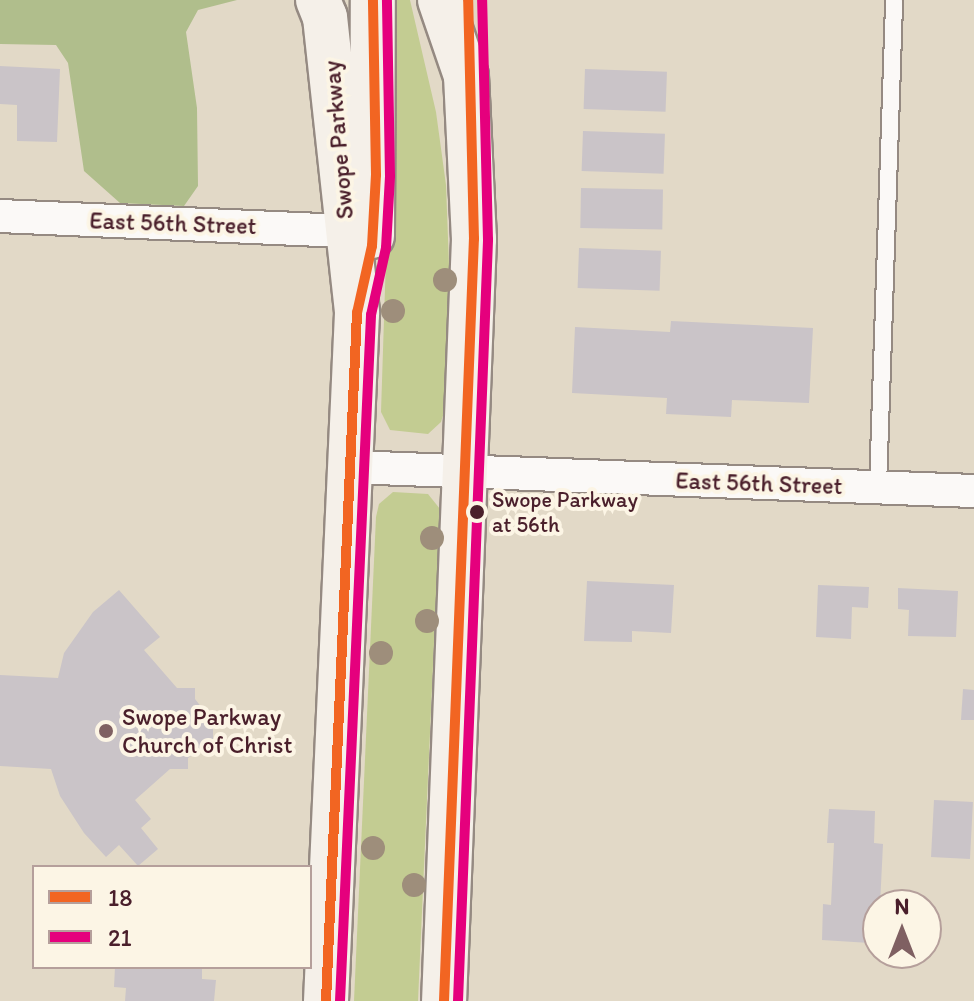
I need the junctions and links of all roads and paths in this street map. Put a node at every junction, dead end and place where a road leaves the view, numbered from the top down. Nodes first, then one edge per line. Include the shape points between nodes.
1 (318, 0) edge
2 (373, 0) edge
3 (440, 0) edge
4 (468, 0) edge
5 (894, 0) edge
6 (466, 76) junction
7 (0, 216) edge
8 (346, 231) junction
9 (357, 313) junction
10 (351, 467) junction
11 (465, 471) junction
12 (878, 487) junction
13 (974, 491) edge
14 (326, 1001) edge
15 (444, 1001) edge

1 - 8 main road, Swope Parkway via 325,17 345,177
2 - 9 main road via 376,175 372,246
3 - 6 main road
4 - 6 main road
5 - 12 lane
6 - 11 main road via 474,239
7 - 8 street, East 56th Street
8 - 9 main road, Swope Parkway
9 - 10 main road, Swope Parkway
10 - 11 street, East 56th Street
10 - 14 main road, Swope Parkway
11 - 12 street, East 56th Street
11 - 15 main road
12 - 13 street, East 56th Street

